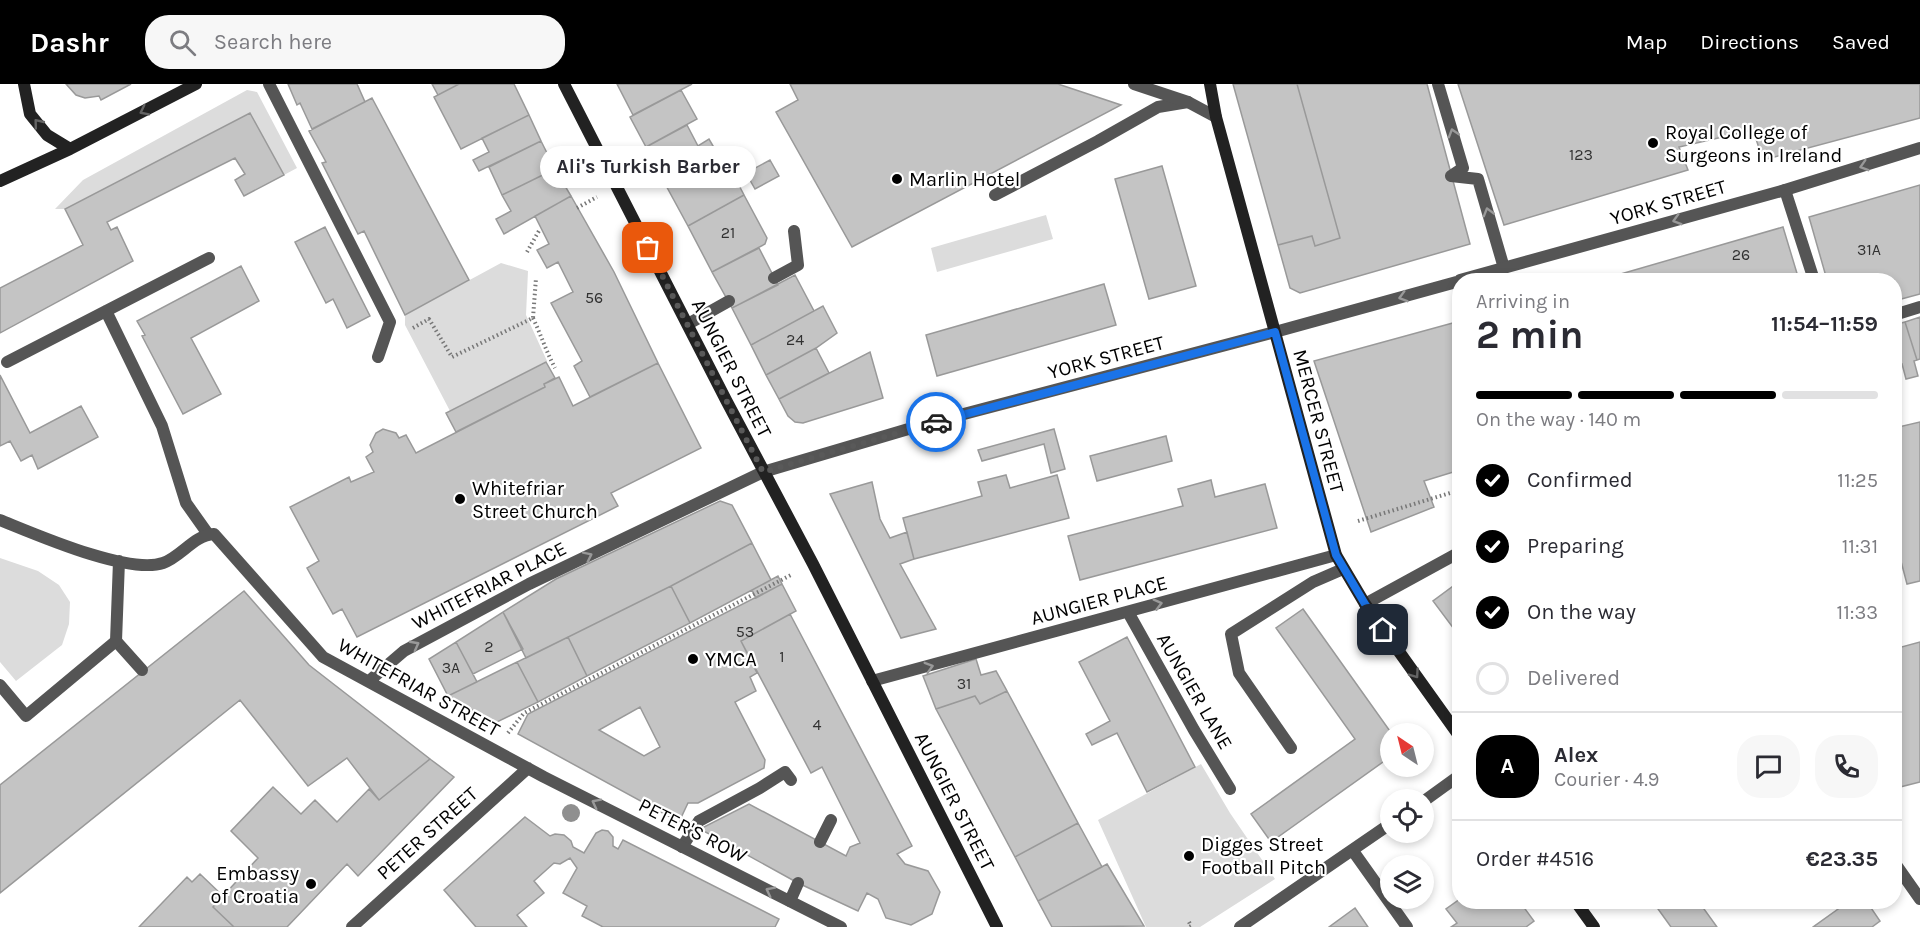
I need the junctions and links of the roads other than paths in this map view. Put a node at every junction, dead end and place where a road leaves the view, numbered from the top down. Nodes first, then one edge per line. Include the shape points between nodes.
1 (24, 84) edge
2 (196, 84) edge
3 (270, 84) edge
4 (564, 84) edge
5 (1134, 84) edge
6 (1210, 84) edge
7 (1438, 84) edge
8 (1188, 102) junction
9 (1216, 117) junction
10 (1920, 148) edge
11 (70, 149) junction
12 (0, 181) edge
13 (1785, 190) junction
14 (995, 195) dead end
15 (794, 231) dead end
16 (209, 258) dead end
17 (1504, 268) junction
18 (1487, 273) edge
19 (1812, 273) edge
20 (774, 278) dead end
21 (1452, 283) edge
22 (729, 301) dead end
23 (1920, 307) edge
24 (106, 311) junction
25 (1902, 313) edge
26 (688, 324) junction
27 (1275, 332) junction
28 (378, 357) dead end
29 (7, 362) dead end
30 (763, 472) junction
31 (0, 520) edge
32 (208, 534) junction
33 (1336, 555) junction
34 (1452, 556) edge
35 (119, 561) junction
36 (1343, 569) junction
37 (1365, 604) junction
38 (1128, 612) junction
39 (116, 641) junction
40 (142, 670) dead end
41 (369, 681) junction
42 (872, 681) junction
43 (0, 685) edge
44 (1452, 726) edge
45 (1292, 748) dead end
46 (528, 768) junction
47 (791, 780) dead end
48 (1452, 781) edge
49 (1230, 789) dead end
50 (1434, 794) edge
51 (831, 820) dead end
52 (1380, 831) edge
53 (820, 842) dead end
54 (682, 847) junction
55 (1353, 850) junction
56 (1902, 873) edge
57 (798, 883) dead end
58 (1920, 899) edge
59 (790, 901) junction
60 (1581, 909) edge
61 (352, 927) edge
62 (841, 927) edge
63 (997, 927) edge
64 (1240, 927) edge
65 (1407, 927) edge
66 (1594, 927) edge

11 -> 1 street via 47,135 30,114
2 -> 11 street
3 - 28 street via 390,322
4 - 26 street, AUNGIER STREET
5 - 8 street
6 - 9 street, MERCER STREET
17 -> 7 street via 1478,179 1451,176 1464,168
8 - 9 street
8 - 14 street via 1158,107
9 - 27 street, MERCER STREET
10 -> 13 street, YORK STREET
11 - 12 street
13 -> 17 street, YORK STREET
13 - 19 street
15 - 20 street via 798,265
16 - 24 street
17 - 18 street, YORK STREET
21 -> 27 street, YORK STREET
22 - 26 street
23 - 25 street
24 - 29 street
24 - 32 street, WHITEFRIAR STREET via 162,426 186,503
26 - 30 street, AUNGIER STREET
27 - 30 street, YORK STREET via 922,425
27 - 33 street, MERCER STREET
41 -> 30 street, WHITEFRIAR PLACE via 404,651 529,584
30 - 42 street, AUNGIER STREET
31 - 35 street via 73,549
32 - 35 street via 165,563 148,567
32 - 41 street, WHITEFRIAR STREET via 219,537 323,657
33 - 36 street, MERCER STREET
38 -> 33 street, AUNGIER PLACE
34 - 37 street
35 - 39 street
36 - 37 street, MERCER STREET
36 - 45 street via 1313,582 1232,634 1239,673
37 -> 44 street, MERCER STREET
42 -> 38 street, AUNGIER PLACE
38 - 49 street, AUNGIER LANE
39 - 40 street
39 - 43 street via 26,716
41 - 46 street, WHITEFRIAR STREET
42 - 63 street, AUNGIER STREET
54 -> 46 street, PETER'S ROW
46 - 61 street, PETER STREET
47 - 54 street via 785,772 699,821
48 - 50 street
51 - 53 street
52 - 55 street
59 -> 54 street, PETER'S ROW
55 - 64 street
55 - 65 street
56 - 58 street
57 - 59 street
59 - 62 street, PETER'S ROW
60 - 66 street

